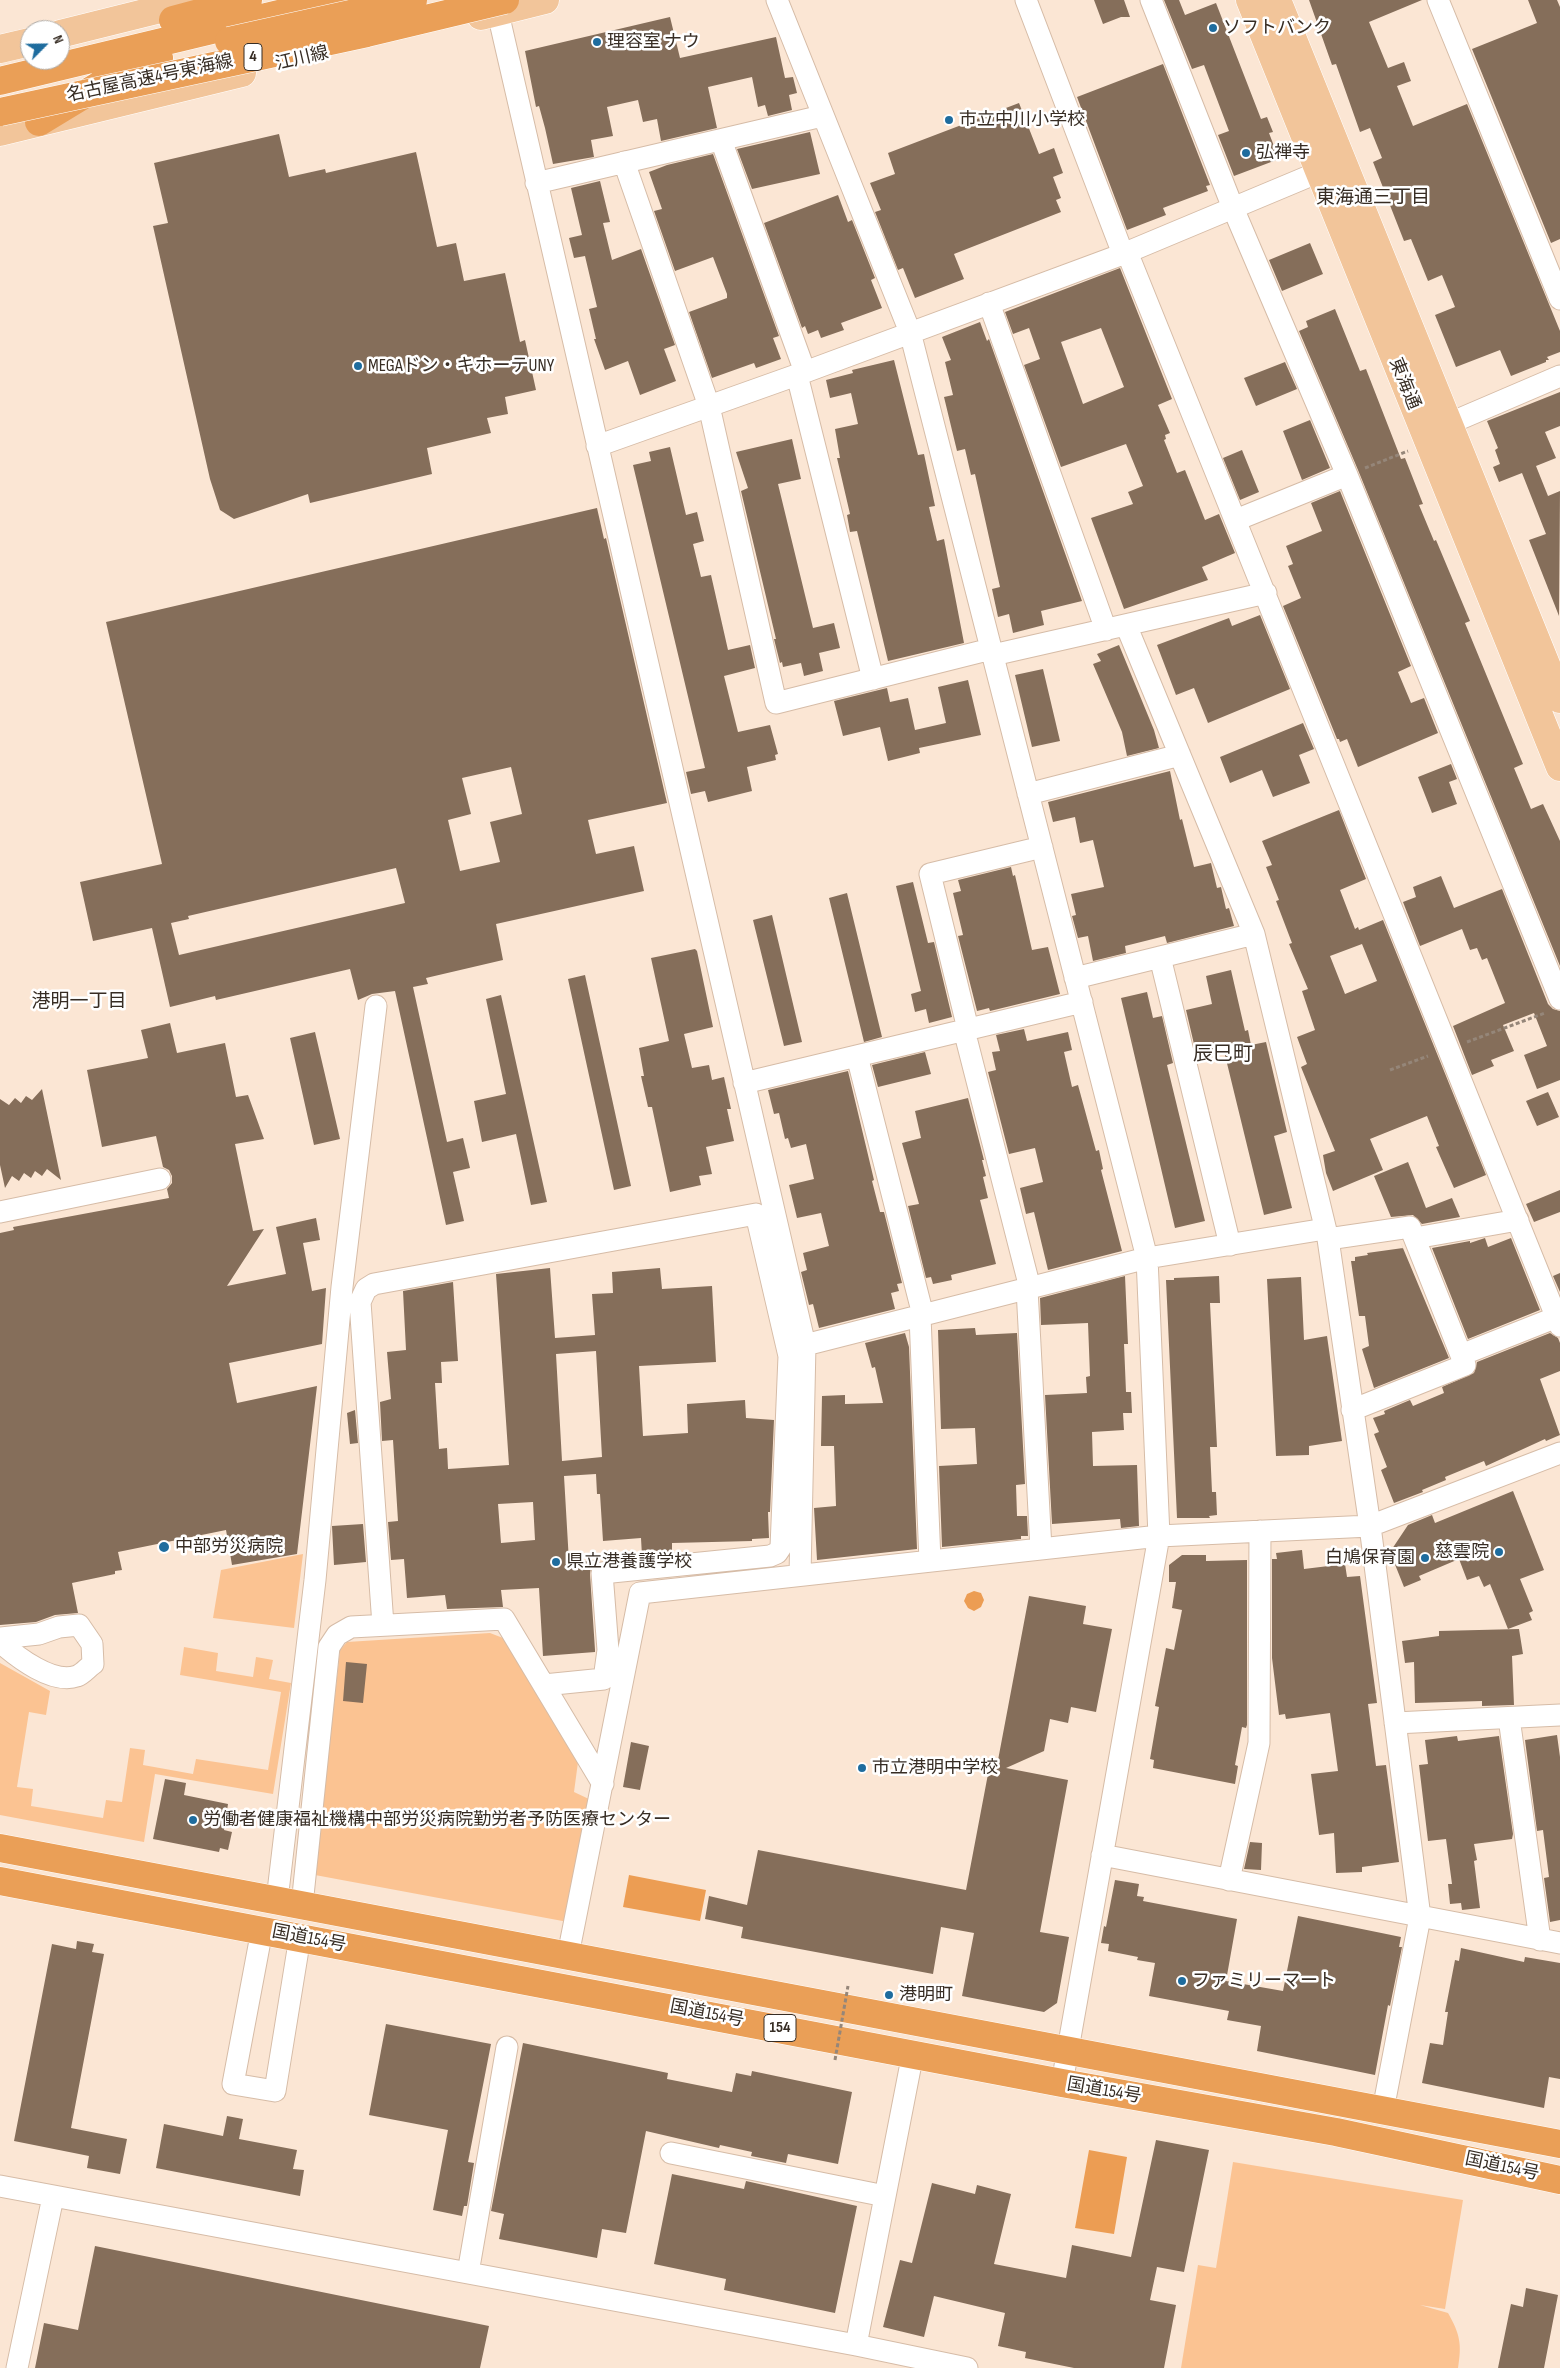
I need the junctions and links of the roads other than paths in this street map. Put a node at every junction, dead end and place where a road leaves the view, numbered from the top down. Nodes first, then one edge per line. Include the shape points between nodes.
1 (197, 0) edge
2 (248, 0) edge
3 (337, 0) edge
4 (413, 0) edge
5 (545, 0) edge
6 (776, 0) edge
7 (1026, 0) edge
8 (1151, 0) edge
9 (1250, 0) edge
10 (1277, 0) edge
11 (1438, 0) edge
12 (499, 4) edge
13 (140, 7) edge
14 (70, 31) edge
15 (227, 33) junction
16 (20, 44) edge
17 (70, 46) edge
18 (0, 49) edge
19 (20, 60) edge
20 (0, 65) edge
21 (0, 81) edge
22 (0, 112) edge
23 (822, 116) junction
24 (39, 122) junction
25 (0, 132) edge
26 (721, 140) junction
27 (624, 162) junction
28 (1319, 172) junction
29 (536, 183) junction
30 (1233, 208) junction
31 (1125, 253) junction
32 (1560, 299) edge
33 (988, 303) junction
34 (910, 332) junction
35 (801, 373) junction
36 (1560, 376) edge
37 (709, 406) junction
38 (1448, 424) junction
39 (1427, 443) junction
40 (597, 446) junction
41 (1347, 475) junction
42 (1236, 520) junction
43 (1266, 593) junction
44 (1116, 627) junction
45 (992, 652) junction
46 (874, 678) junction
47 (1560, 699) edge
48 (1180, 755) junction
49 (1560, 767) edge
50 (1028, 794) junction
51 (1042, 847) junction
52 (1254, 934) junction
53 (1160, 957) junction
54 (1075, 978) junction
55 (1082, 1002) junction
56 (1555, 1005) edge
57 (376, 1006) dead end
58 (966, 1030) junction
59 (857, 1056) junction
60 (744, 1083) junction
61 (160, 1179) dead end
62 (0, 1212) edge
63 (1518, 1220) junction
64 (1326, 1234) junction
65 (1415, 1238) junction
66 (1230, 1245) junction
67 (1147, 1258) junction
68 (1028, 1288) junction
69 (921, 1316) junction
70 (1558, 1322) edge
71 (805, 1345) junction
72 (1461, 1355) junction
73 (1352, 1410) junction
74 (1560, 1453) edge
75 (1370, 1526) junction
76 (1260, 1531) junction
77 (1160, 1536) junction
78 (1041, 1548) junction
79 (930, 1561) junction
80 (800, 1575) junction
81 (383, 1625) junction
82 (0, 1638) edge
83 (0, 1642) edge
84 (544, 1685) junction
85 (1560, 1715) edge
86 (1509, 1718) junction
87 (1395, 1723) junction
88 (602, 1784) junction
89 (0, 1848) edge
90 (1102, 1855) junction
91 (1229, 1880) junction
92 (0, 1881) edge
93 (289, 1902) junction
94 (1420, 1917) junction
95 (262, 1930) junction
96 (300, 1937) junction
97 (1550, 1942) edge
98 (568, 1955) junction
99 (506, 2047) dead end
100 (1068, 2050) junction
101 (913, 2053) junction
102 (1062, 2083) junction
103 (1383, 2110) junction
104 (1560, 2144) edge
105 (671, 2153) dead end
106 (1560, 2180) edge
107 (0, 2186) edge
108 (53, 2196) junction
109 (885, 2196) junction
110 (468, 2273) junction
111 (856, 2345) junction
112 (17, 2368) edge
113 (967, 2368) edge

1 - 13 main road
2 - 17 highway
3 - 15 highway
4 - 15 highway, bridge
5 - 12 main road, 江川線
6 - 23 street
7 - 31 street
8 - 30 street
9 - 28 main road, 東海通
10 - 38 main road, 東海通
11 - 32 street
12 - 22 highway, 名古屋高速4号東海線 / 4, bridge
12 - 24 main road, 江川線
12 - 29 street
13 - 14 main road
15 - 21 highway
15 - 24 highway via 123,71
16 - 18 main road
19 - 20 highway
23 - 26 street
23 - 34 street
24 - 25 main road, 江川線
26 - 27 street
26 - 35 street
27 - 29 street
27 - 37 street
28 - 30 street
28 - 39 main road, 東海通
29 - 40 street
30 - 31 street
30 - 41 street
31 - 33 street
31 - 42 street
33 - 34 street
33 - 44 street
34 - 35 street
34 - 45 street
35 - 37 street
35 - 46 street
36 - 38 street
37 - 40 street
37 - 46 street via 776,703
38 - 39 street
38 - 47 main road, 東海通
39 - 49 main road, 東海通
40 - 60 street
41 - 42 street
41 - 56 street
42 - 43 street
43 - 44 street
43 - 63 street
44 - 45 street
44 - 48 street
45 - 46 street
45 - 50 street
48 - 50 street
48 - 52 street
50 - 51 street
51 - 54 street
51 - 58 street via 930,874
52 - 53 street
52 - 64 street
53 - 54 street
53 - 66 street
54 - 55 street
55 - 58 street
55 - 67 street
57 - 93 street via 342,1287
58 - 59 street
58 - 68 street
59 - 60 street
59 - 69 street
60 - 71 street
61 - 62 street
63 - 65 street
63 - 70 street
64 - 65 street via 1410,1226
64 - 66 street
64 - 73 street
65 - 72 street
66 - 67 street
67 - 68 street
67 - 77 street
68 - 69 street
68 - 78 street
69 - 71 street
69 - 79 street
70 - 72 street
71 - 80 street
72 - 73 street via 1465,1366
73 - 75 street
74 - 75 street
75 - 76 street
75 - 87 street
76 - 77 street
76 - 91 street via 1260,1743
77 - 78 street
77 - 90 street
78 - 79 street
79 - 80 street
80 - 88 street via 640,1593
81 - 84 street via 504,1619
81 - 84 street via 360,1302 366,1289 374,1284 756,1214 789,1356 781,1547 770,1556 602,1573 608,1650 604,1679
81 - 93 street via 351,1627 337,1635 329,1647
82 - 83 street via 40,1634 59,1627 79,1625 92,1644 93,1664 78,1676 62,1678 24,1662
84 - 88 street
85 - 86 street
86 - 87 street
86 - 97 street
87 - 94 street
88 - 98 street
89 - 93 highway, 国道154号 / 154
90 - 91 street
90 - 100 street
91 - 94 street
92 - 95 highway, 国道154号 / 154
93 - 98 highway, 国道154号 / 154
94 - 97 street
94 - 103 street
95 - 96 highway, 国道154号 / 154
95 - 96 street via 234,2084 275,2091
96 - 101 highway, 国道154号 / 154
98 - 100 highway, 国道154号 / 154
99 - 110 street
100 - 102 street
100 - 103 highway, 国道154号 / 154
101 - 102 highway, 国道154号 / 154
101 - 109 street
102 - 106 highway, 国道154号 / 154 via 1336,2132
103 - 104 highway, 国道154号 / 154
105 - 109 street
107 - 108 street
108 - 110 street
108 - 112 street
109 - 111 street
110 - 111 street
111 - 113 street

